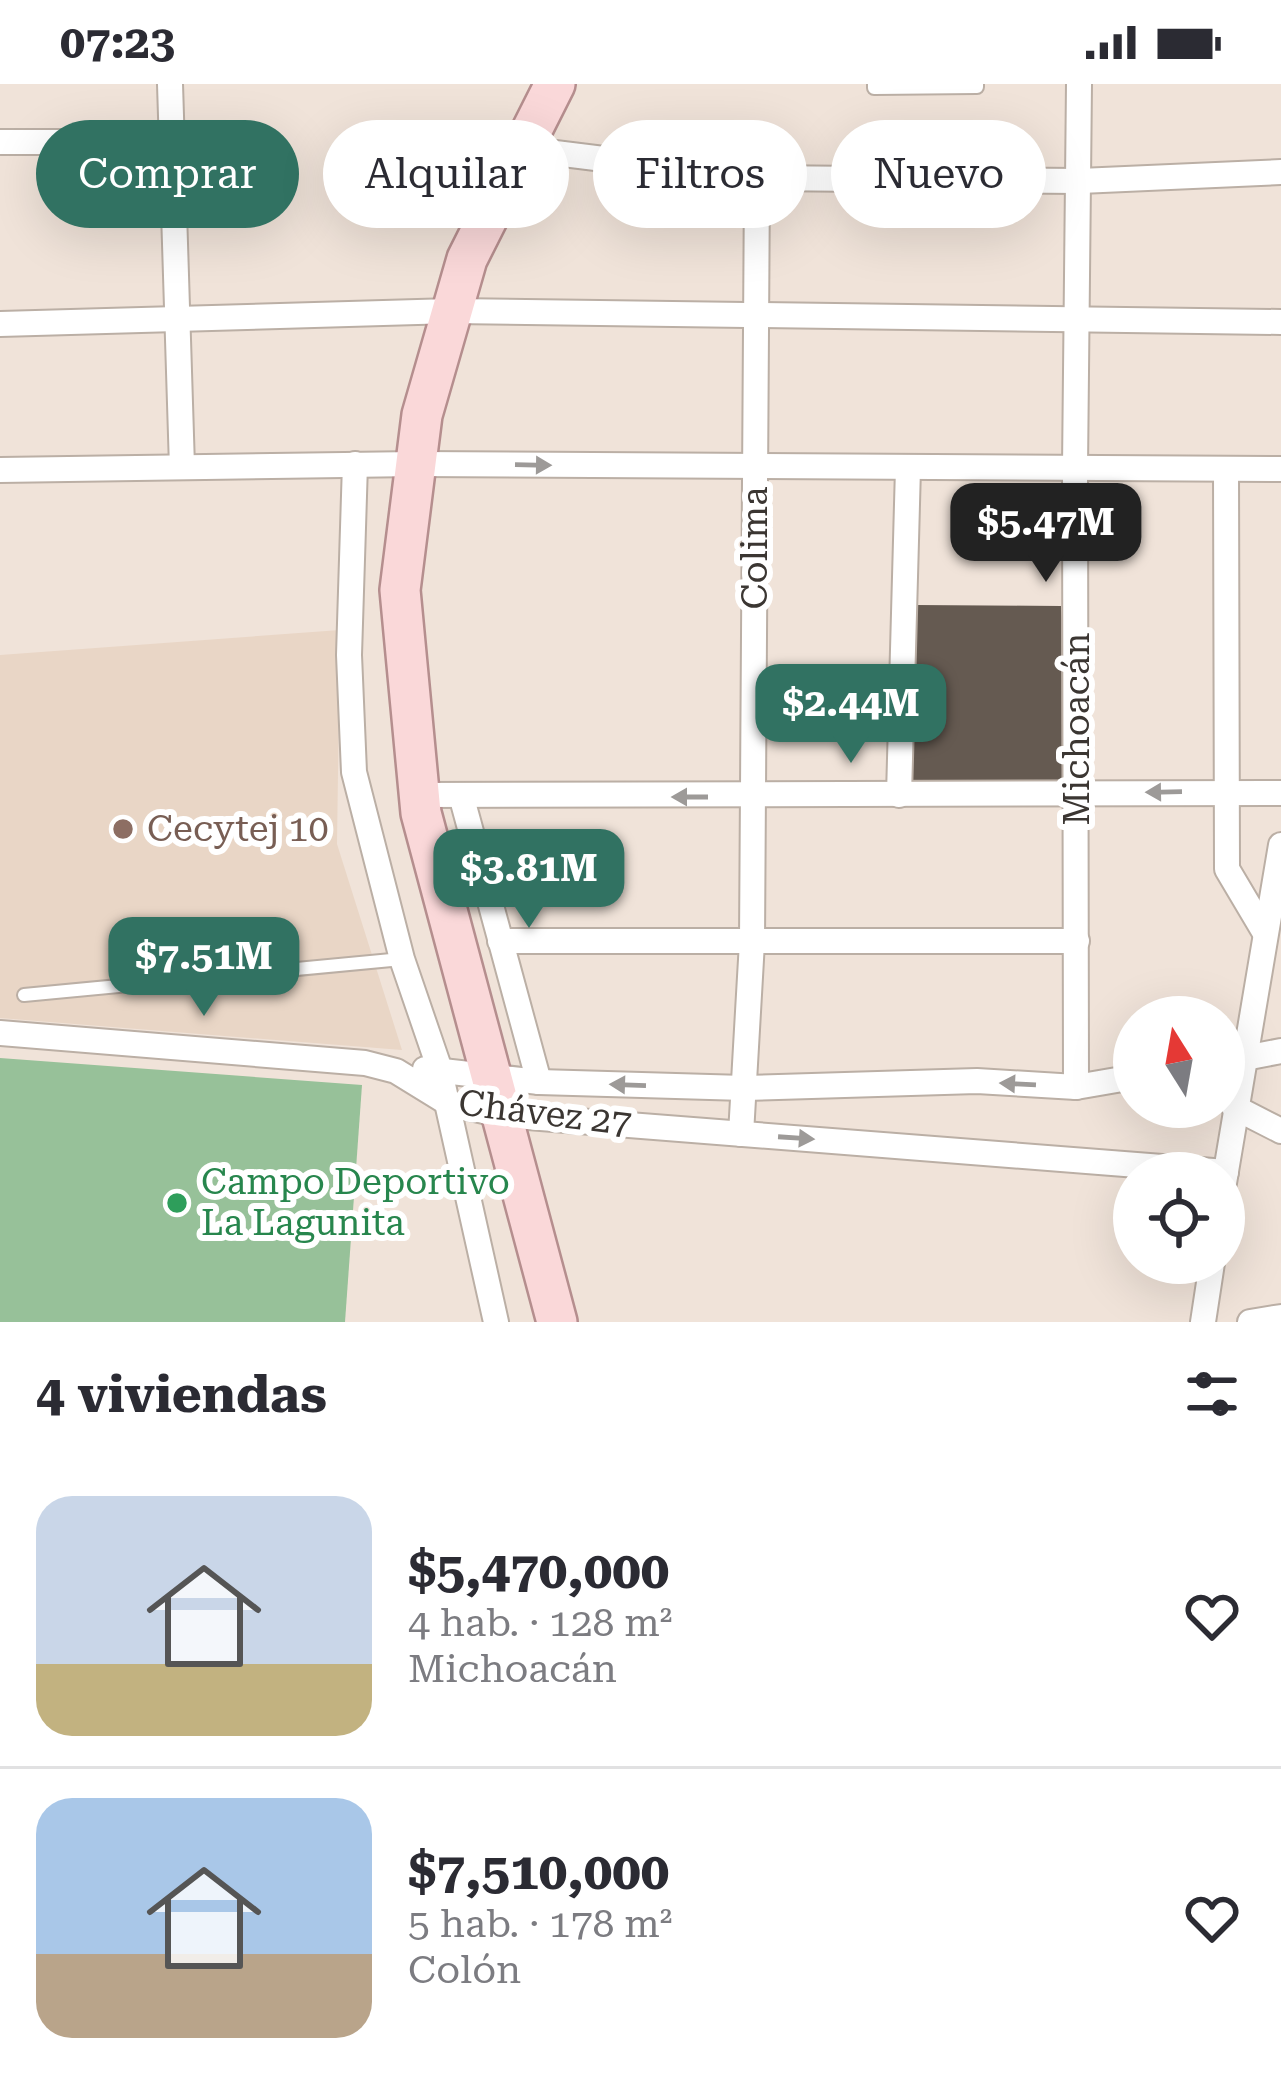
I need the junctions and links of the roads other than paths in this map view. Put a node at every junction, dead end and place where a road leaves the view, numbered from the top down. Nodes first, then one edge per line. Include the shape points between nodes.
1 (170, 84) edge
2 (555, 84) edge
3 (874, 84) edge
4 (977, 84) edge
5 (1079, 84) edge
6 (171, 120) edge
7 (537, 120) edge
8 (0, 142) edge
9 (36, 142) edge
10 (1281, 172) edge
11 (807, 179) edge
12 (1079, 182) junction
13 (175, 228) edge
14 (483, 228) edge
15 (757, 228) edge
16 (452, 311) junction
17 (756, 314) junction
18 (178, 319) junction
19 (1079, 319) junction
20 (1281, 322) edge
21 (0, 324) edge
22 (355, 464) junction
23 (416, 464) junction
24 (182, 467) junction
25 (755, 468) junction
26 (908, 468) junction
27 (1075, 469) junction
28 (1226, 469) junction
29 (1281, 469) edge
30 (0, 470) edge
31 (1226, 791) junction
32 (1077, 793) junction
33 (1281, 793) edge
34 (420, 795) junction
35 (461, 795) junction
36 (899, 796) junction
37 (753, 797) junction
38 (1281, 845) edge
39 (1265, 934) junction
40 (1077, 940) junction
41 (500, 941) junction
42 (752, 942) junction
43 (401, 959) junction
44 (24, 995) dead end
45 (1245, 1013) edge
46 (0, 1033) edge
47 (1281, 1051) edge
48 (1245, 1058) edge
49 (439, 1067) junction
50 (396, 1071) junction
51 (491, 1074) junction
52 (1113, 1081) edge
53 (539, 1082) junction
54 (1076, 1087) junction
55 (744, 1088) junction
56 (448, 1103) junction
57 (1245, 1113) edge
58 (502, 1115) junction
59 (1281, 1131) edge
60 (741, 1134) junction
61 (1113, 1166) edge
62 (1198, 1284) edge
63 (1209, 1284) edge
64 (1204, 1314) edge
65 (1281, 1317) edge
66 (496, 1322) edge
67 (557, 1322) edge
68 (1250, 1322) edge

1 - 6 street
2 - 7 main road
3 - 4 lane
5 - 12 street, Michoacán
8 - 9 street
10 - 12 street
11 - 12 street
12 - 19 street, Michoacán
13 - 18 street
14 - 16 main road
15 - 17 street, Colima
16 - 17 street
16 - 18 street
16 - 23 main road
17 - 19 street
17 - 25 street, Colima
18 - 21 street
18 - 24 street
19 - 20 street
19 - 27 street, Michoacán
22 - 23 street
22 - 24 street
22 - 43 street via 354,772
23 -> 25 street
23 - 34 main road via 400,590
24 - 30 street
25 - 26 street
25 - 37 street, Colima
26 - 27 street
26 - 36 street
27 - 28 street
27 - 32 street, Michoacán
28 - 29 street
28 - 31 street
31 -> 32 street
31 - 33 street
31 - 39 street via 1227,869
32 - 36 street
32 - 40 street, Michoacán
34 - 35 street
34 - 51 main road
37 -> 35 street
35 - 41 street
36 - 37 street
37 - 42 street, Colima
38 - 39 street
39 - 45 street
40 - 42 street
40 - 54 street, Michoacán
41 - 42 street
41 - 53 street
42 - 55 street, Colima
43 - 44 lane
43 - 49 street
46 - 50 street
47 - 48 street
49 - 50 street, Chávez 27
49 - 51 street, Chávez 27
49 - 56 street
50 - 56 street, Chávez 27
51 - 53 street, Chávez 27
51 - 58 main road
52 - 54 street, Chávez 27
55 -> 53 street, Chávez 27
54 -> 55 street, Chávez 27 via 977,1081
55 - 60 street, Colima
56 - 58 street, Chávez 27
56 - 66 street
57 - 59 street
58 - 60 street, Chávez 27
58 - 67 main road
60 -> 61 street, Chávez 27
62 - 64 street
63 - 64 street
65 - 68 street

